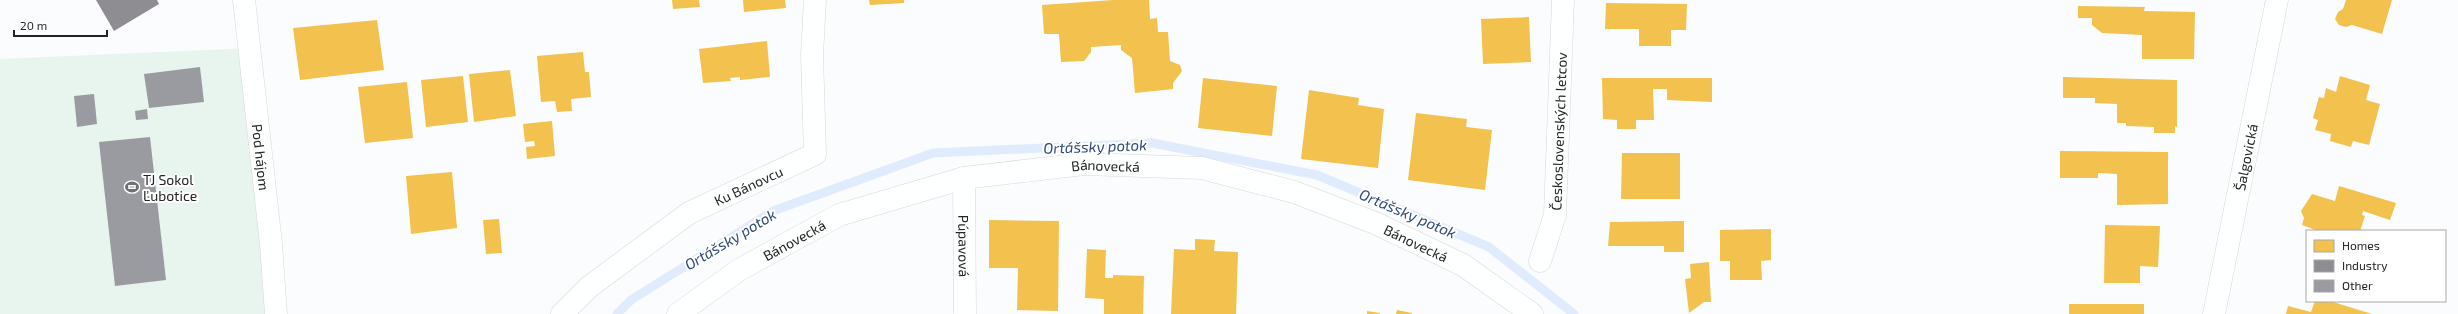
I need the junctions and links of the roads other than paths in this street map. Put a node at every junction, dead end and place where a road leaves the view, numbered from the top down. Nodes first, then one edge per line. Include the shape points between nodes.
1 (244, 0) edge
2 (814, 0) edge
3 (1563, 0) edge
4 (2277, 0) edge
5 (964, 178) junction
6 (1540, 261) dead end
7 (276, 314) edge
8 (562, 314) edge
9 (678, 314) edge
10 (965, 314) edge
11 (1532, 314) edge
12 (2214, 314) edge

1 - 7 street, Pod hájom via 271,244
2 - 8 street, Ku Bánovcu via 814,154 689,213 589,288
3 - 6 street, Československých letcov via 1555,215
4 - 12 street, Šalgovická
5 - 9 street, Bánovecká via 839,215 739,270
5 - 10 street, Púpavová
5 - 11 street, Bánovecká via 1084,164 1202,168 1294,192 1375,223 1463,265

